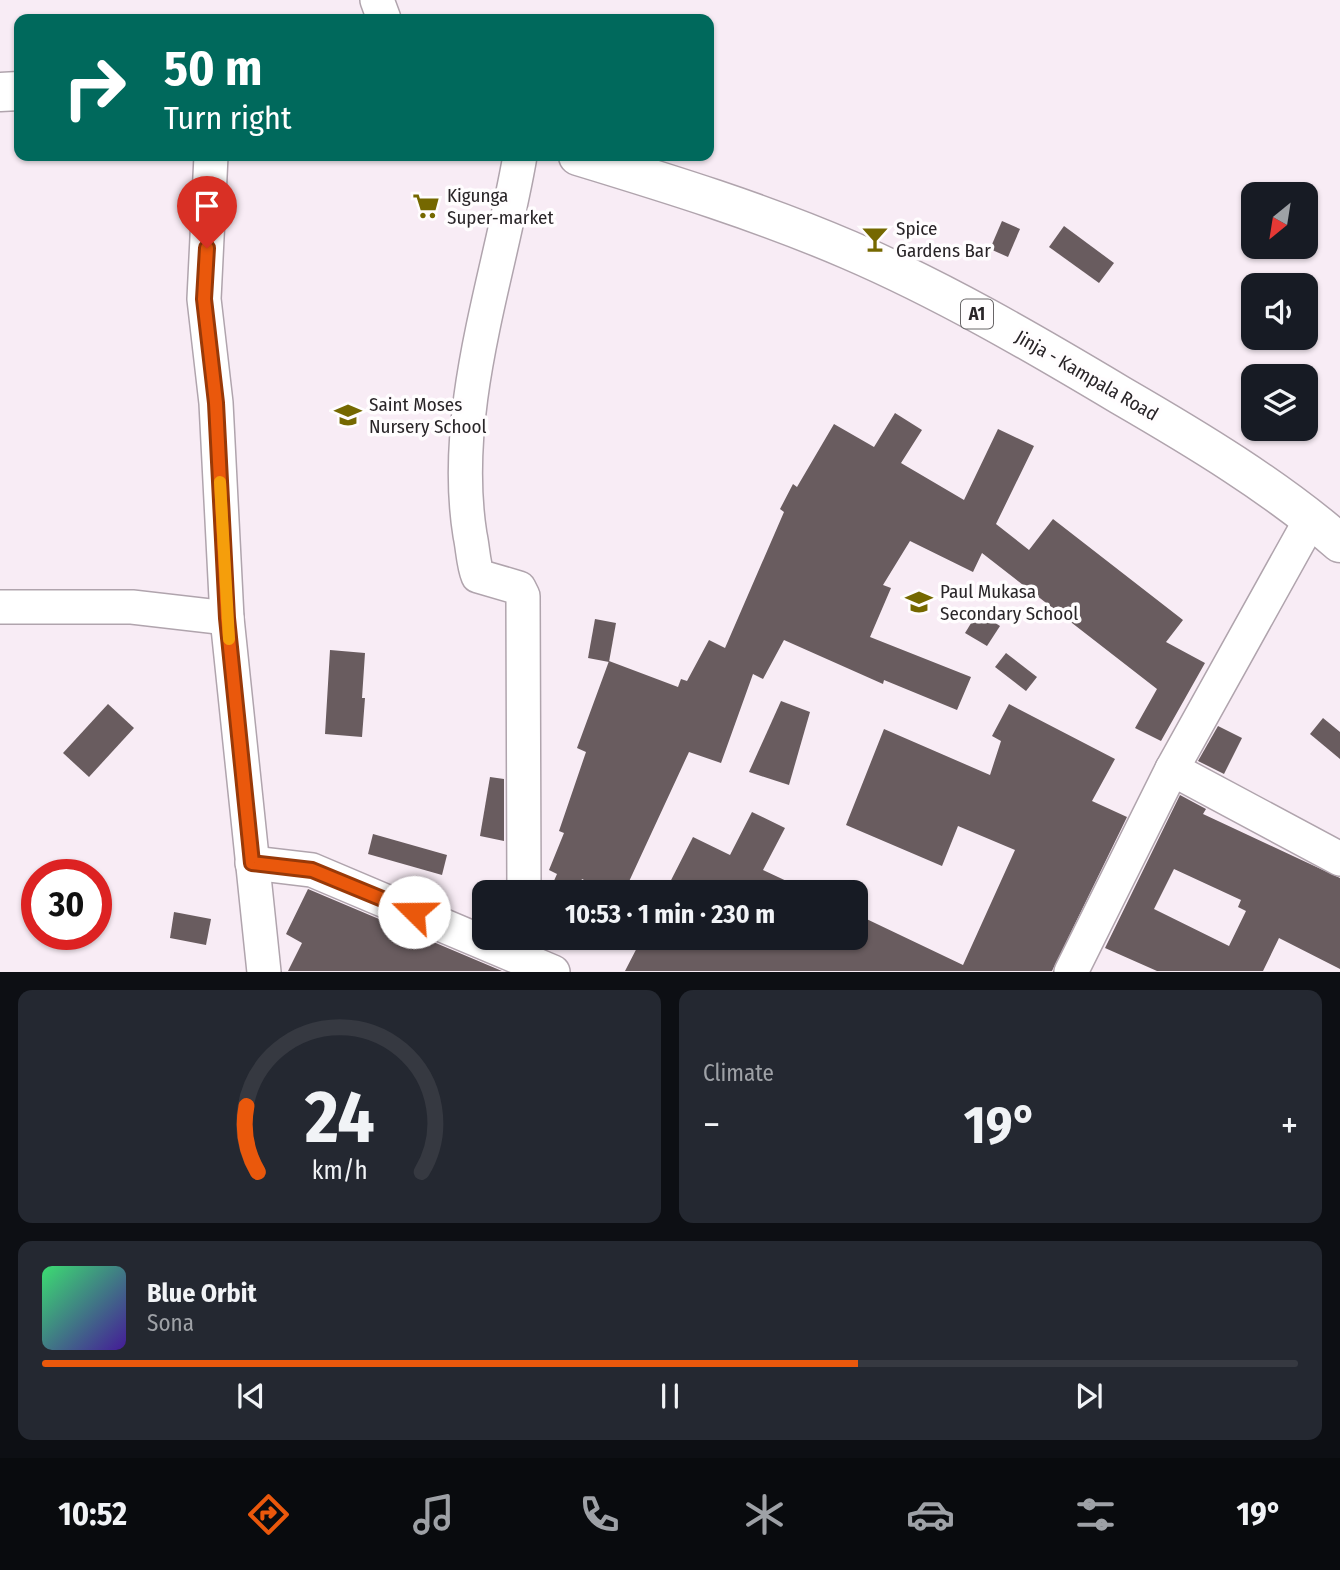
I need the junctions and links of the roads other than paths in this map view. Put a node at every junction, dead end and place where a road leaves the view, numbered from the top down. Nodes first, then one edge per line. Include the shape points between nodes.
1 (211, 161) edge
2 (519, 161) edge
3 (595, 161) edge
4 (1311, 519) junction
5 (1340, 543) edge
6 (0, 607) edge
7 (227, 618) junction
8 (1172, 769) junction
9 (1340, 859) edge
10 (252, 863) junction
11 (524, 880) edge
12 (533, 956) edge
13 (264, 971) edge
14 (1071, 971) edge

1 - 7 street via 204,299 216,403
2 - 11 street via 485,313 471,404 465,500 478,576 523,592
3 - 4 highway, Jinja - Kampala Road / A1 via 707,195 850,250 1021,336 1165,421
4 - 5 highway, Jinja - Kampala Road / A1
4 - 8 street
6 - 7 street via 132,607
7 - 10 street
8 - 9 street
8 - 14 street
10 - 12 street via 312,870
10 - 13 street

